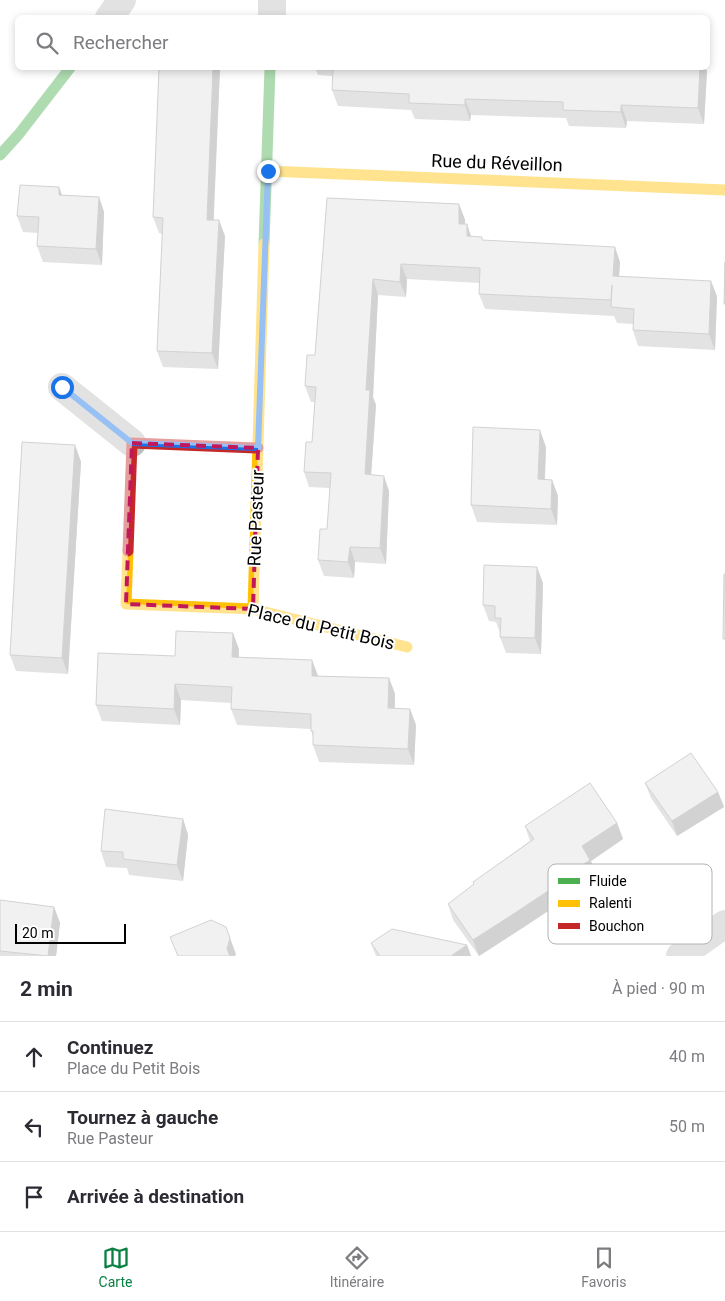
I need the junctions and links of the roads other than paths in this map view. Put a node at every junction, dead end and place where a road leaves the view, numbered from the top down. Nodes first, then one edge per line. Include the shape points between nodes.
1 (122, 0) edge
2 (272, 0) edge
3 (111, 15) edge
4 (272, 15) edge
5 (68, 70) edge
6 (270, 70) edge
7 (0, 155) edge
8 (268, 171) junction
9 (725, 190) edge
10 (62, 387) dead end
11 (132, 443) junction
12 (258, 448) junction
13 (253, 609) junction
14 (408, 647) dead end
15 (725, 924) edge
16 (712, 933) edge
17 (697, 944) edge
18 (680, 956) edge

1 - 3 street
2 - 4 street
5 - 7 street
6 - 8 street, Rue Pasteur
8 - 9 street, Rue du Réveillon
8 - 12 street, Rue Pasteur
10 - 11 street
11 - 12 street
11 - 13 street, Place du Petit Bois via 126,604
12 - 13 street, Rue Pasteur
13 - 14 street, Place du Petit Bois
15 - 16 street
17 - 18 street

